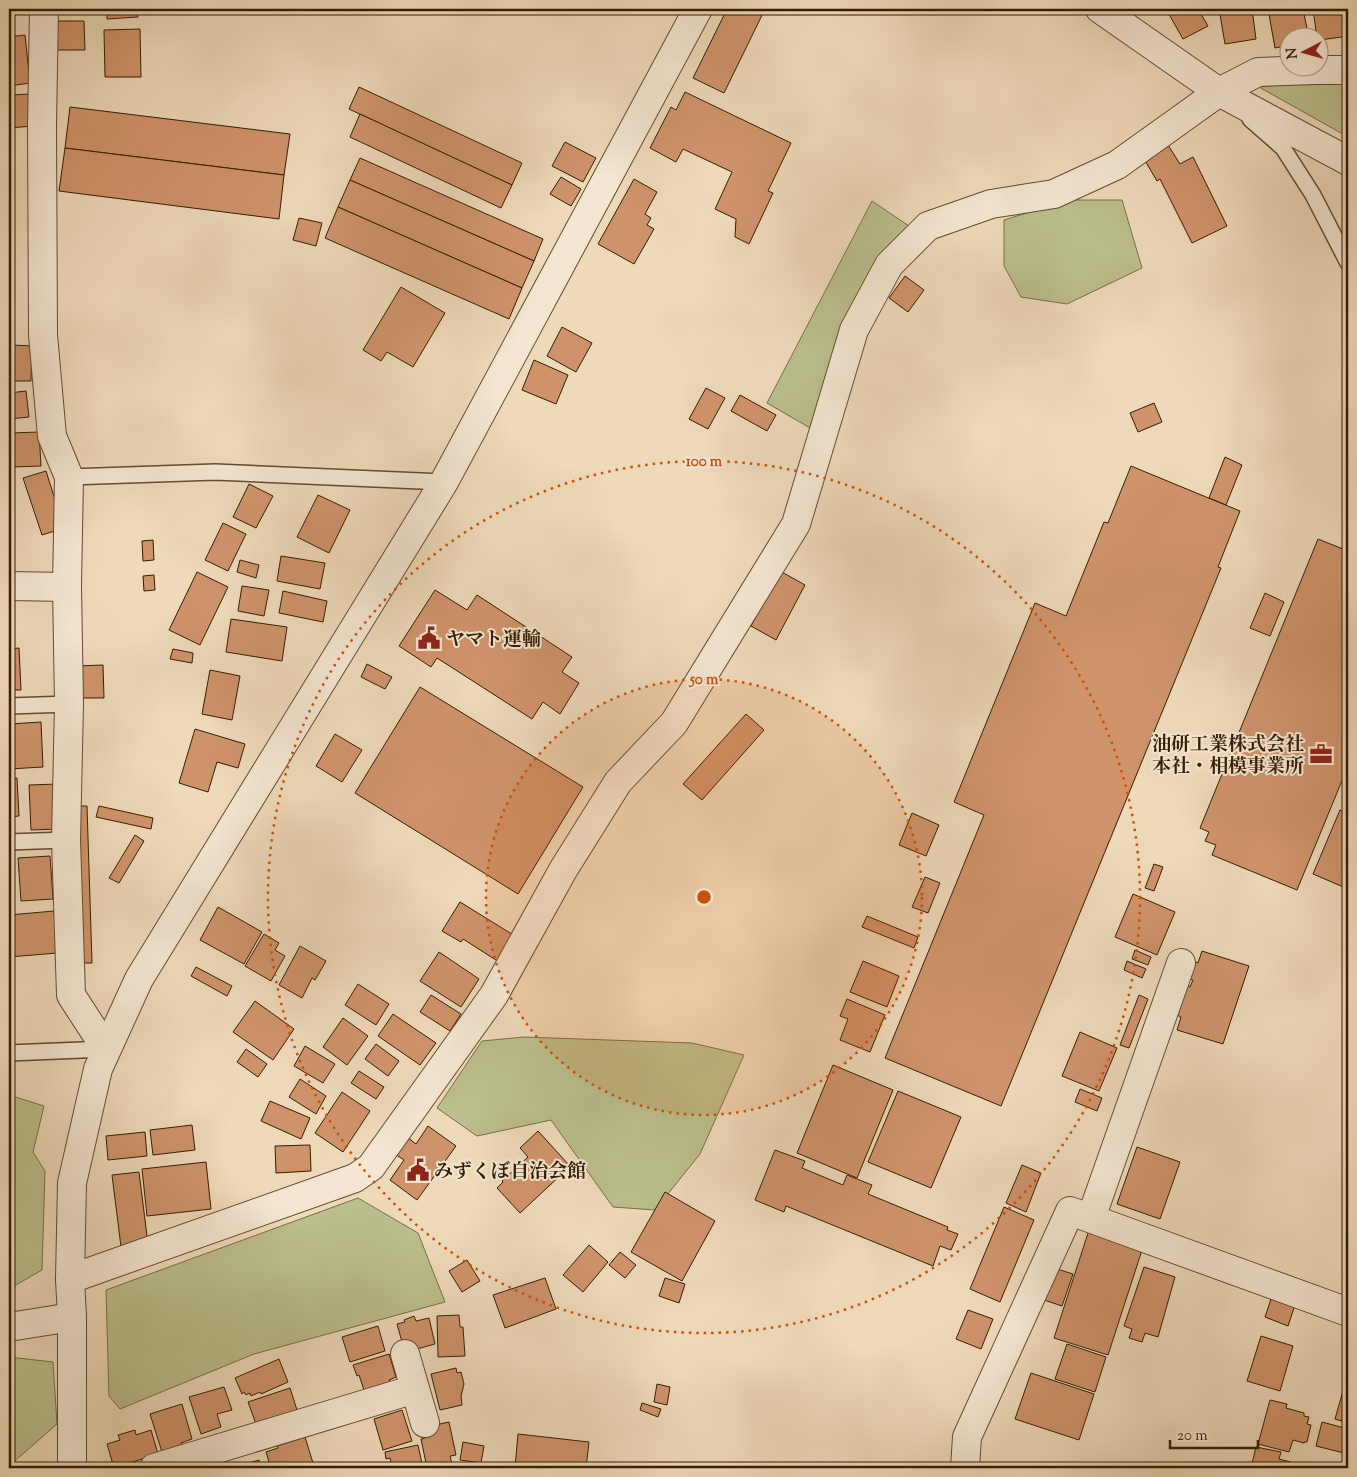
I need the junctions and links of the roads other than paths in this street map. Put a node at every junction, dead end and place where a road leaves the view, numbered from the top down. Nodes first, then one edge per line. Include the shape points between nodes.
1 (44, 9) edge
2 (698, 9) edge
3 (1100, 9) edge
4 (1348, 70) edge
5 (1219, 92) junction
6 (1348, 162) edge
7 (1348, 263) edge
8 (69, 477) junction
9 (444, 482) junction
10 (9, 586) edge
11 (67, 587) junction
12 (69, 704) junction
13 (9, 706) edge
14 (66, 840) junction
15 (9, 842) edge
16 (1181, 963) dead end
17 (106, 1049) junction
18 (9, 1053) edge
19 (1091, 1218) junction
20 (70, 1279) junction
21 (1348, 1312) edge
22 (72, 1317) junction
23 (9, 1328) edge
24 (404, 1354) dead end
25 (415, 1389) junction
26 (425, 1423) dead end
27 (72, 1468) edge
28 (154, 1468) edge
29 (965, 1468) edge

1 - 8 street via 43,334 52,436
2 - 9 street
3 - 5 street
4 - 5 street via 1258,72
5 - 6 street
5 - 7 lane via 1283,148 1313,195
5 - 20 street via 1117,165 1054,194 991,204 928,226 889,265 854,330 796,524 674,723 618,782 563,870 494,995 371,1167 355,1178
8 - 9 lane via 215,472
8 - 11 street
9 - 17 street via 139,979
10 - 11 street
11 - 12 street
12 - 13 lane
12 - 14 street
14 - 15 lane
14 - 17 street via 72,995
16 - 19 street
17 - 18 lane
17 - 20 street via 98,1069 72,1183
19 - 21 street
19 - 29 street via 1070,1211 967,1437
20 - 22 street
22 - 23 street
22 - 27 street
24 - 25 street
25 - 26 street
25 - 28 street

